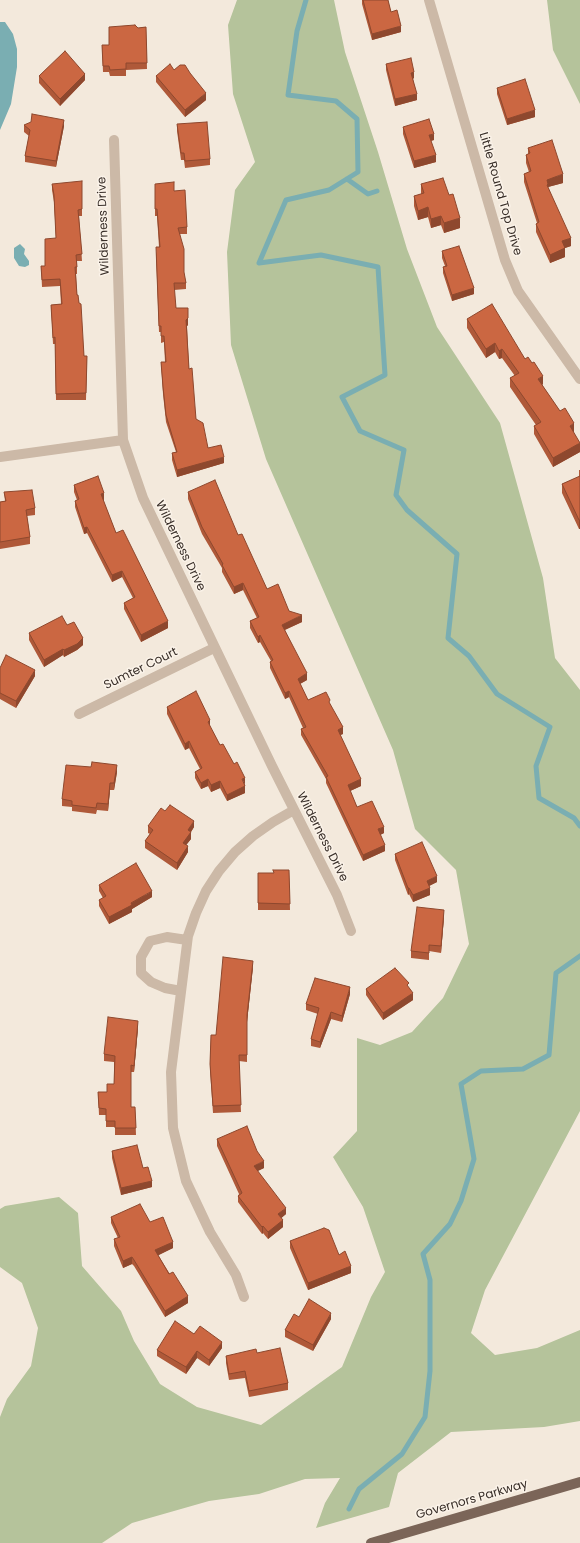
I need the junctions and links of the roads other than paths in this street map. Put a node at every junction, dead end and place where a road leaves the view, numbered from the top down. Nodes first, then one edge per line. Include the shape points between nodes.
1 (430, 0) edge
2 (114, 140) dead end
3 (580, 379) edge
4 (123, 440) junction
5 (0, 457) edge
6 (214, 648) junction
7 (79, 714) dead end
8 (294, 810) junction
9 (351, 931) dead end
10 (187, 940) junction
11 (181, 991) junction
12 (244, 1296) dead end
13 (580, 1482) edge
14 (372, 1543) edge

1 - 3 street, Little Round Top Drive via 505,260 518,291
2 - 4 street, Wilderness Drive
4 - 5 street
4 - 6 street, Wilderness Drive via 143,498
6 - 7 street, Sumter Court
6 - 8 street, Wilderness Drive
8 - 9 street, Wilderness Drive via 337,895
8 - 10 street via 253,836 219,871 206,891
10 - 11 street
10 - 11 street via 167,937 150,941 141,957 141,973 151,982
11 - 12 street via 171,1072 172,1114 178,1155 197,1207 232,1268
13 - 14 main road, Governors Parkway

